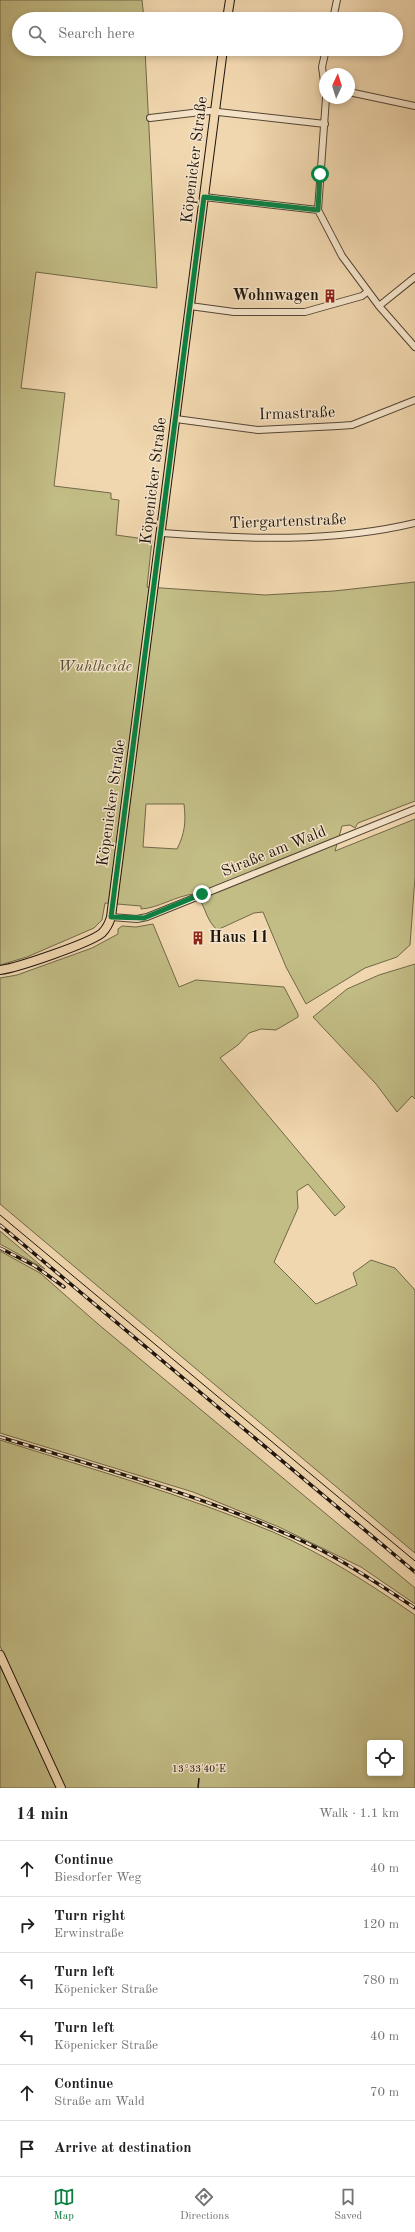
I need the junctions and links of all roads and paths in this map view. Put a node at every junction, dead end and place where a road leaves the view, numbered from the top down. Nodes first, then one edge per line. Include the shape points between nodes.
1 (230, 0) edge
2 (337, 0) edge
3 (228, 12) edge
4 (334, 12) edge
5 (222, 56) edge
6 (324, 56) edge
7 (322, 68) edge
8 (355, 93) edge
9 (326, 104) edge
10 (415, 106) edge
11 (215, 112) junction
12 (150, 118) dead end
13 (325, 124) junction
14 (204, 197) junction
15 (318, 210) junction
16 (415, 277) edge
17 (367, 292) junction
18 (190, 306) junction
19 (379, 306) junction
20 (415, 347) edge
21 (415, 400) edge
22 (176, 419) junction
23 (415, 524) edge
24 (162, 533) junction
25 (415, 810) edge
26 (111, 917) junction
27 (0, 970) edge
28 (0, 1655) edge
29 (61, 1788) edge

1 - 3 main road
2 - 4 street
5 - 11 main road, Köpenicker Straße
6 - 7 street
8 - 10 street
9 - 13 street
11 - 12 street
11 - 13 street
11 - 14 main road, Köpenicker Straße
13 - 15 street
14 - 15 street
14 - 18 main road, Köpenicker Straße
15 - 17 street via 342,256
16 - 19 street
17 - 18 street via 362,296 305,312 234,312
17 - 19 street
18 - 22 main road, Köpenicker Straße
19 - 20 street
21 - 22 street, Irmastraße via 352,425 258,430
22 - 24 main road, Köpenicker Straße
23 - 24 street, Tiergartenstraße via 382,530 297,537 256,538
24 - 26 main road, Köpenicker Straße
25 - 26 street, Straße am Wald via 144,918
26 - 27 main road, Köpenicker Straße via 108,925 96,937 18,967
28 - 29 main road

